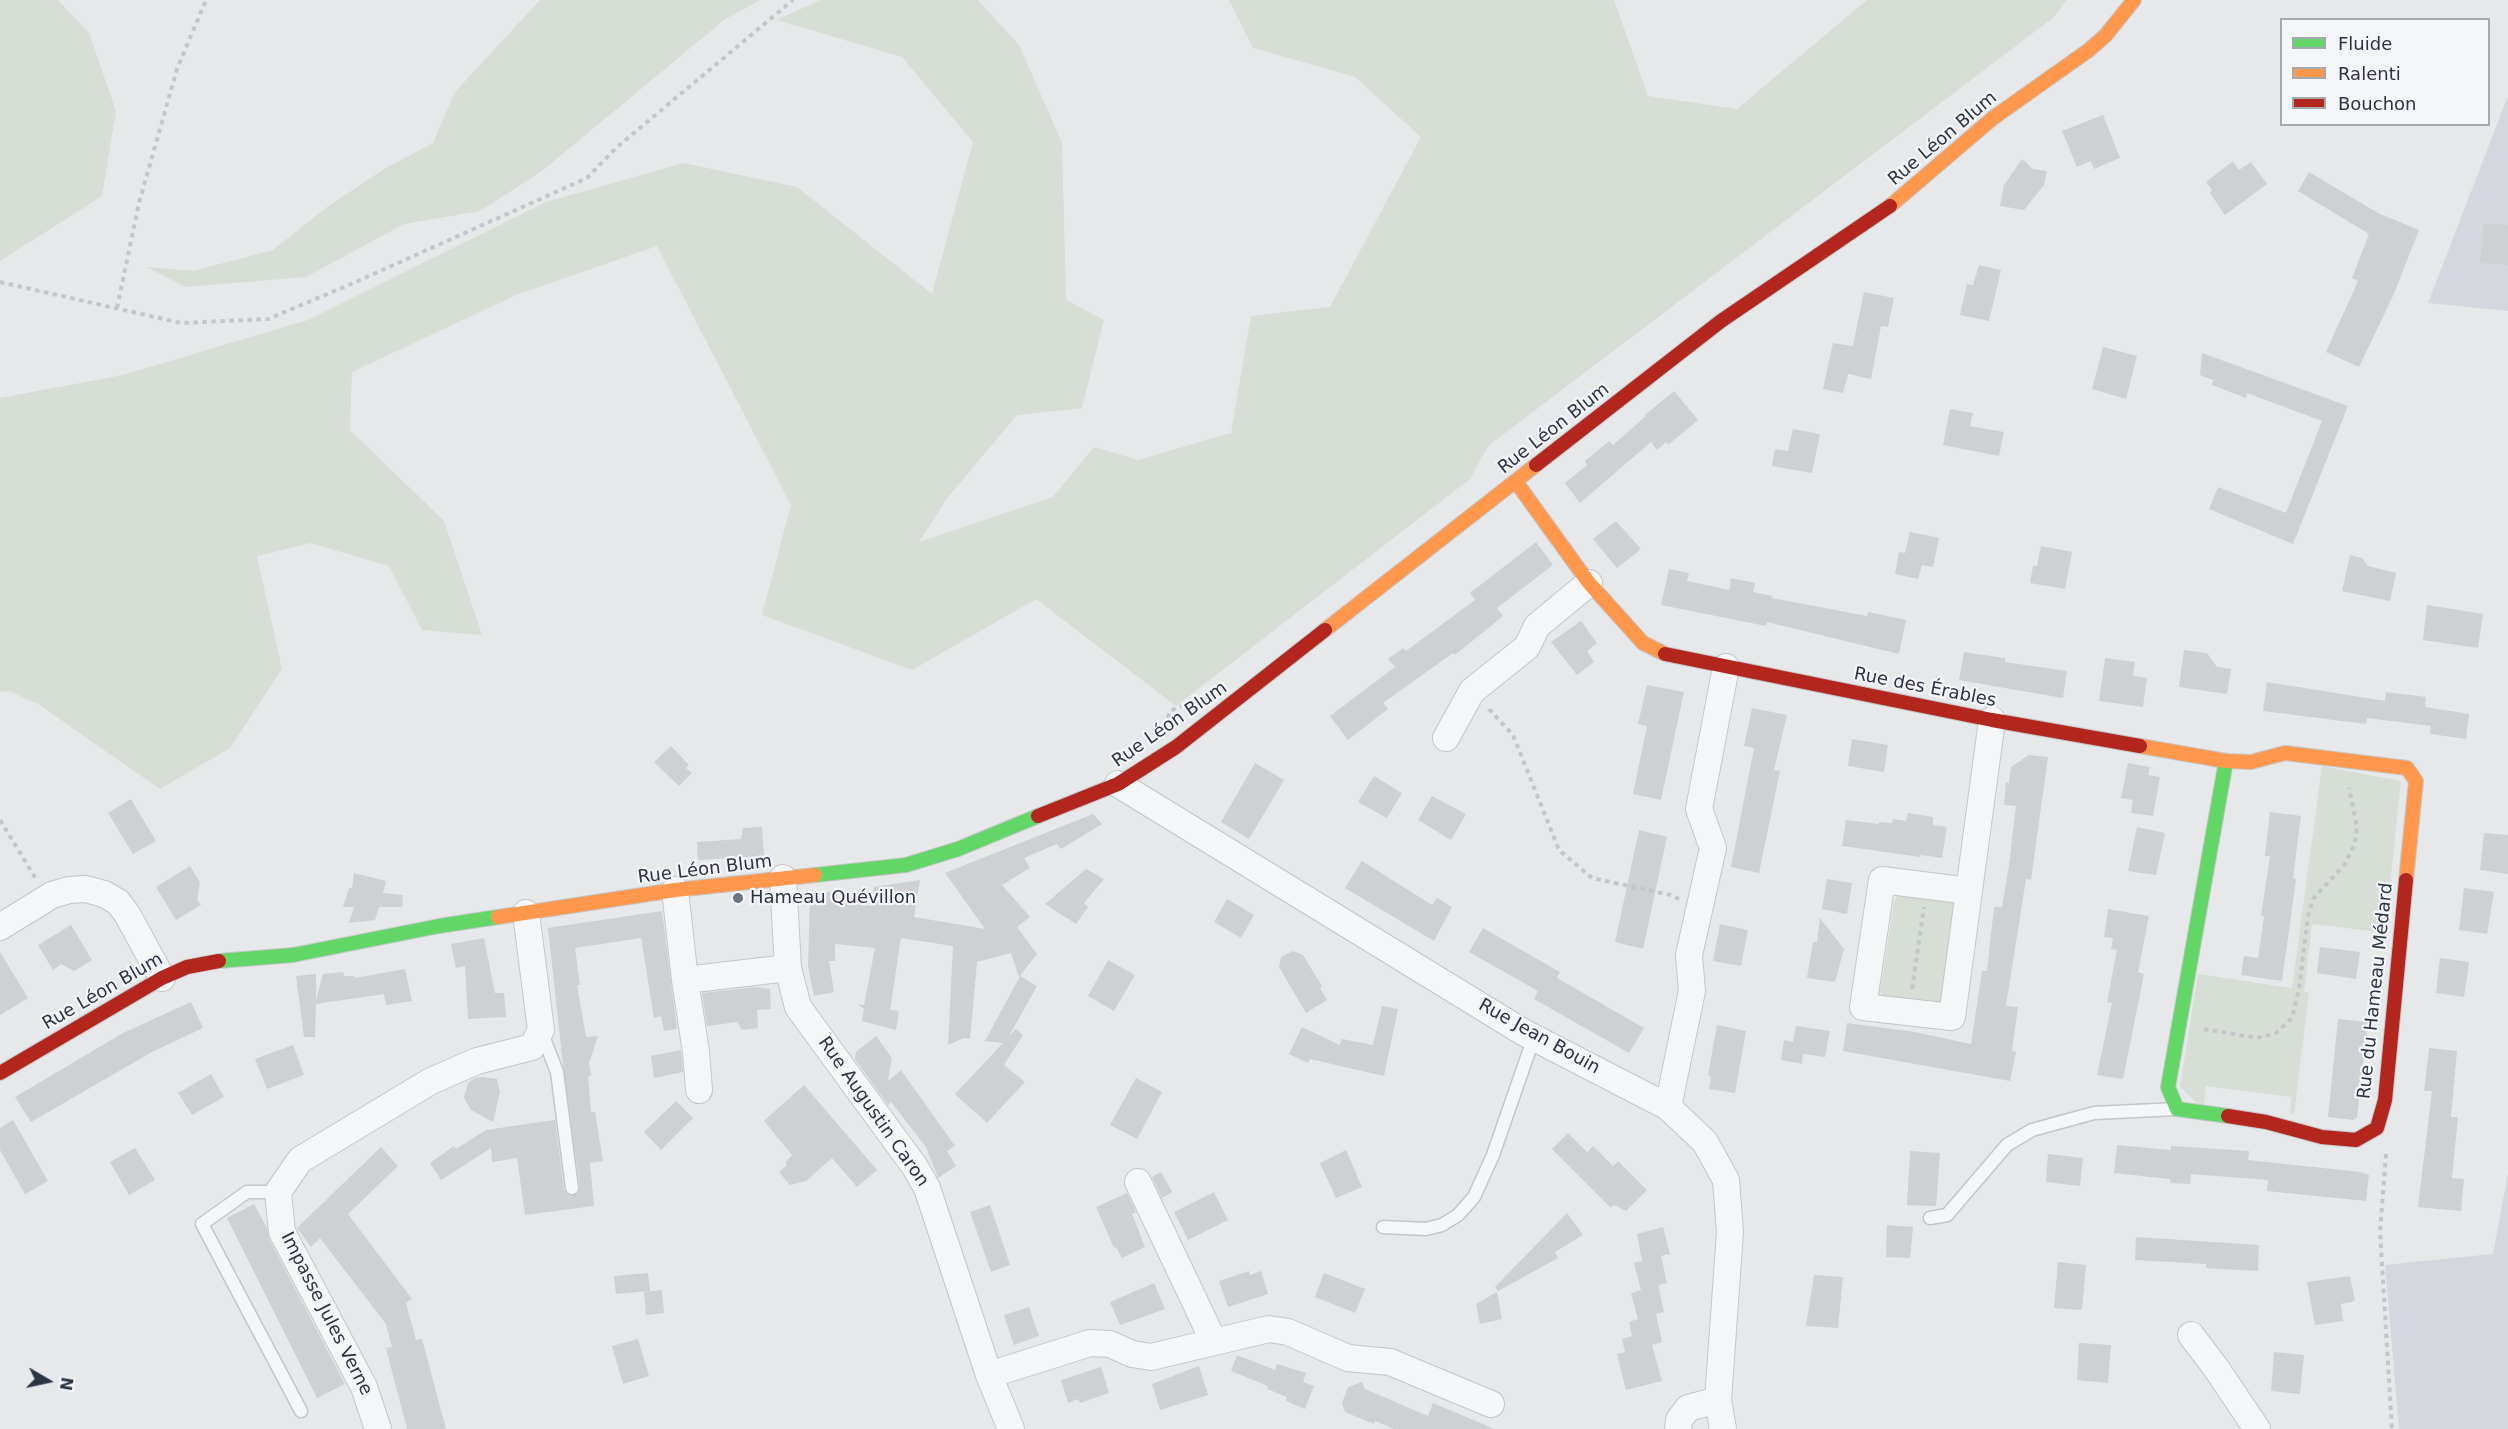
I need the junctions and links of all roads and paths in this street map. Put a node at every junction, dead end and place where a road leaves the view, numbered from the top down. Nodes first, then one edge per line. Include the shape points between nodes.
1 (206, 0) edge
2 (794, 0) edge
3 (2134, 0) edge
4 (0, 282) edge
5 (117, 308) junction
6 (1516, 482) junction
7 (1589, 583) junction
8 (1726, 667) junction
9 (1472, 691) junction
10 (1992, 720) junction
11 (1446, 738) dead end
12 (2226, 761) junction
13 (2352, 761) junction
14 (2407, 768) joint
15 (1118, 784) junction
16 (0, 820) edge
17 (783, 878) junction
18 (1928, 886) junction
19 (675, 890) junction
20 (1969, 891) junction
21 (48, 898) junction
22 (1699, 909) junction
23 (526, 913) junction
24 (0, 927) edge
25 (788, 968) junction
26 (162, 978) junction
27 (685, 980) junction
28 (1909, 1012) junction
29 (2180, 1023) junction
30 (541, 1030) junction
31 (1534, 1037) junction
32 (0, 1072) edge
33 (699, 1090) dead end
34 (1668, 1107) junction
35 (2177, 1109) junction
36 (2377, 1128) junction
37 (1138, 1182) dead end
38 (572, 1188) dead end
39 (278, 1192) junction
40 (1930, 1218) dead end
41 (1383, 1227) dead end
42 (2191, 1335) dead end
43 (1214, 1342) junction
44 (989, 1375) junction
45 (1718, 1400) junction
46 (1491, 1404) dead end
47 (301, 1411) dead end
48 (378, 1429) edge
49 (1011, 1429) edge
50 (1678, 1429) edge
51 (1723, 1429) edge
52 (2257, 1429) edge
53 (2392, 1429) edge

1 - 5 path via 174,80 140,203
2 - 5 path via 616,148 587,178 268,319 181,322
3 - 6 street, Rue Léon Blum via 2089,50 1993,118 1888,208 1721,321
4 - 5 path
6 - 7 street, Rue des Érables
6 - 15 street, Rue Léon Blum via 1176,747
7 - 8 street, Rue des Érables via 1642,643 1669,656
7 - 9 street via 1537,626 1527,647
8 - 10 street, Rue des Érables
8 - 22 street via 1699,809 1713,848
9 - 11 street
9 - 22 path via 1513,735 1559,850 1592,878 1671,896
10 - 12 street, Rue des Érables
10 - 20 street
12 - 13 street, Rue des Érables via 2251,762 2285,753
12 - 29 street
13 - 14 street, Rue des Érables
13 - 29 path via 2348,789 2357,826 2355,843 2345,864 2313,899 2292,1018 2276,1033 2257,1038
14 - 36 street, Rue du Hameau Médard via 2416,781 2385,1100
15 - 17 street, Rue Léon Blum via 957,849 906,865
15 - 31 street, Rue Jean Bouin
16 - 21 path
17 - 19 street, Rue Léon Blum
17 - 25 street, Rue Augustin Caron
18 - 20 street
18 - 28 path
18 - 28 street via 1882,880 1863,1007
19 - 23 street, Rue Léon Blum
19 - 27 street
20 - 28 street via 1952,1017
21 - 24 street
21 - 26 street via 86,889 118,902
22 - 34 street via 1689,954 1692,991
23 - 26 street, Rue Léon Blum via 293,955 212,962
23 - 30 street
25 - 27 street
25 - 44 street, Rue Augustin Caron via 798,1007 927,1188
26 - 32 street, Rue Léon Blum
27 - 33 street
29 - 35 street via 2168,1087
30 - 38 lane via 557,1072
30 - 39 street via 532,1047 477,1061 431,1081 300,1160
31 - 34 street, Rue Jean Bouin
31 - 41 lane via 1493,1155 1474,1197 1458,1215 1442,1225 1426,1229
34 - 45 street, Rue Jean Bouin via 1705,1142 1726,1180 1730,1232
35 - 36 street via 2266,1122 2322,1137 2356,1140
35 - 40 lane via 2094,1113 2032,1130 2007,1145 1947,1215
36 - 53 path via 2386,1157 2380,1231
37 - 43 street
39 - 47 lane via 247,1192 202,1224
39 - 48 street, Impasse Jules Verne via 282,1232 364,1387
42 - 52 street
43 - 44 street via 1151,1358 1110,1344 1090,1342
43 - 46 street via 1269,1329 1288,1332 1348,1358 1390,1362
44 - 49 street, Rue Augustin Caron
45 - 50 street via 1688,1408 1678,1420
45 - 51 street, Rue Jean Bouin

